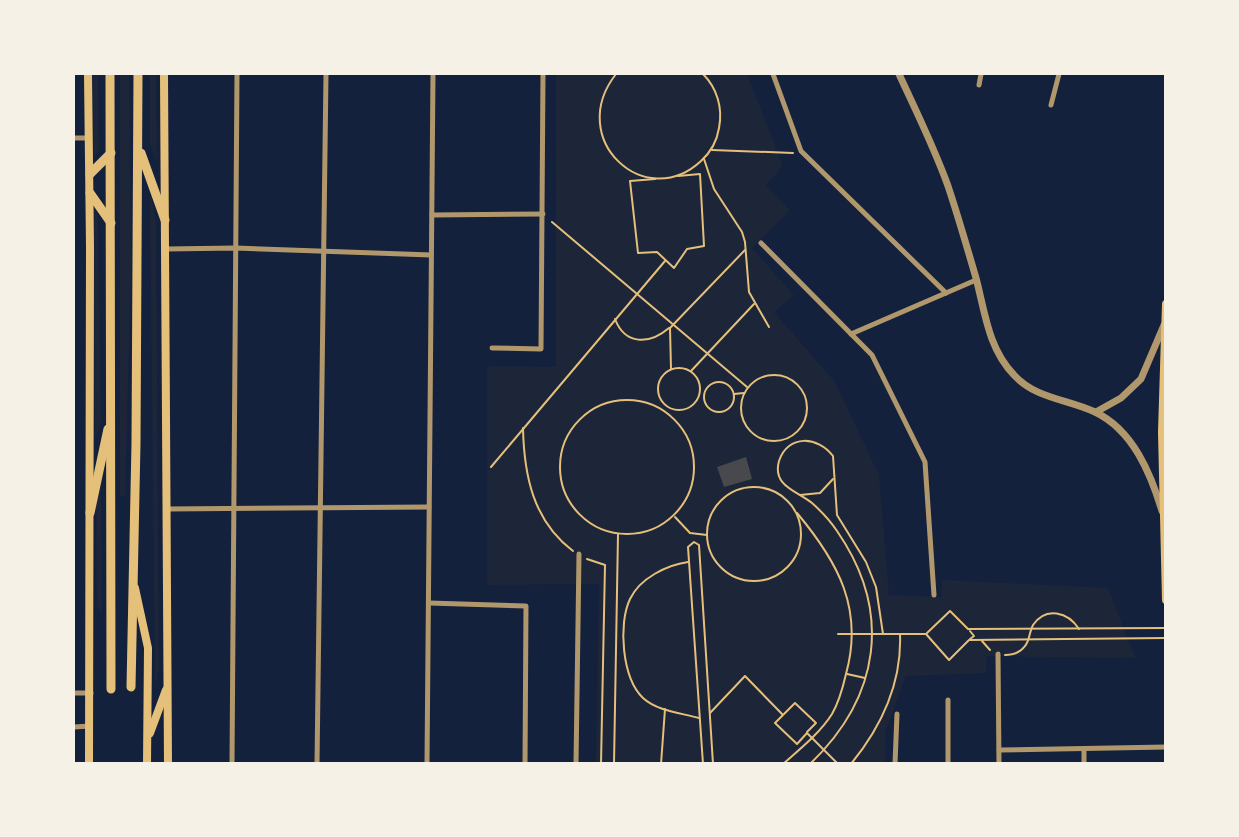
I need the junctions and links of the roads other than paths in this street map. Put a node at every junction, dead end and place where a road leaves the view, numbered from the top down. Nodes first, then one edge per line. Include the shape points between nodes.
1 (88, 74) edge
2 (110, 74) edge
3 (138, 74) edge
4 (164, 74) edge
5 (237, 74) edge
6 (326, 74) edge
7 (433, 74) edge
8 (543, 74) edge
9 (774, 74) edge
10 (899, 74) edge
11 (981, 74) edge
12 (1059, 74) edge
13 (979, 85) dead end
14 (1051, 106) dead end
15 (74, 138) edge
16 (88, 138) junction
17 (138, 145) junction
18 (111, 153) junction
19 (90, 174) junction
20 (90, 193) junction
21 (543, 214) junction
22 (432, 215) junction
23 (165, 220) junction
24 (111, 224) junction
25 (761, 243) dead end
26 (236, 248) junction
27 (166, 249) junction
28 (324, 250) junction
29 (431, 255) junction
30 (976, 280) junction
31 (946, 293) junction
32 (1166, 304) edge
33 (1165, 323) edge
34 (851, 334) junction
35 (492, 348) dead end
36 (112, 410) junction
37 (1096, 412) junction
38 (429, 507) junction
39 (319, 508) junction
40 (168, 509) junction
41 (233, 509) junction
42 (90, 513) junction
43 (1163, 513) junction
44 (579, 554) dead end
45 (132, 575) junction
46 (934, 595) dead end
47 (1166, 600) edge
48 (429, 603) junction
49 (998, 654) road end
50 (168, 684) junction
51 (131, 687) dead end
52 (111, 689) dead end
53 (74, 693) edge
54 (91, 693) junction
55 (948, 700) dead end
56 (897, 714) dead end
57 (74, 726) edge
58 (90, 726) junction
59 (148, 740) junction
60 (1166, 747) edge
61 (1084, 749) junction
62 (999, 750) junction
63 (89, 764) edge
64 (147, 764) edge
65 (168, 764) edge
66 (232, 764) edge
67 (317, 764) edge
68 (427, 764) edge
69 (524, 764) edge
70 (576, 764) edge
71 (895, 764) edge
72 (948, 764) edge
73 (999, 764) edge
74 (1084, 764) edge

1 - 16 main road
2 - 18 highway
3 - 17 highway
4 - 23 main road
5 - 26 street
6 - 28 street
7 - 22 street
8 - 21 street
9 - 31 street via 804,154
10 - 30 street via 937,156
11 - 13 street
12 - 14 street
15 - 16 street
16 - 19 main road
17 - 23 highway
17 - 45 highway
18 - 19 highway
18 - 24 highway
19 - 20 main road
20 - 24 highway
20 - 42 main road
21 - 22 street
21 - 35 street via 541,349
22 - 29 street
23 - 27 main road
24 - 36 highway
25 - 34 street
26 - 27 street
26 - 28 street
26 - 41 street
27 - 40 main road
28 - 29 street
28 - 39 street
29 - 38 street
30 - 31 street
30 - 37 street via 996,352 1014,376 1061,402
31 - 34 street
32 - 33 main road
33 - 37 street via 1141,379
33 - 43 main road
34 - 46 street via 872,355 925,462
36 - 42 highway
36 - 52 highway
37 - 43 street via 1135,448
38 - 39 street
38 - 48 street
39 - 41 street
39 - 67 street
40 - 41 street
40 - 50 main road
41 - 66 street
42 - 54 main road
43 - 47 main road
44 - 70 street
45 - 51 highway
45 - 59 main road via 148,648
48 - 68 street
48 - 69 street via 526,607
49 - 62 street
50 - 59 main road
50 - 65 main road
53 - 54 street
54 - 58 main road
55 - 72 street
56 - 71 street
57 - 58 street
58 - 63 main road
59 - 64 main road
60 - 61 street
61 - 62 street
61 - 74 street
62 - 73 street

